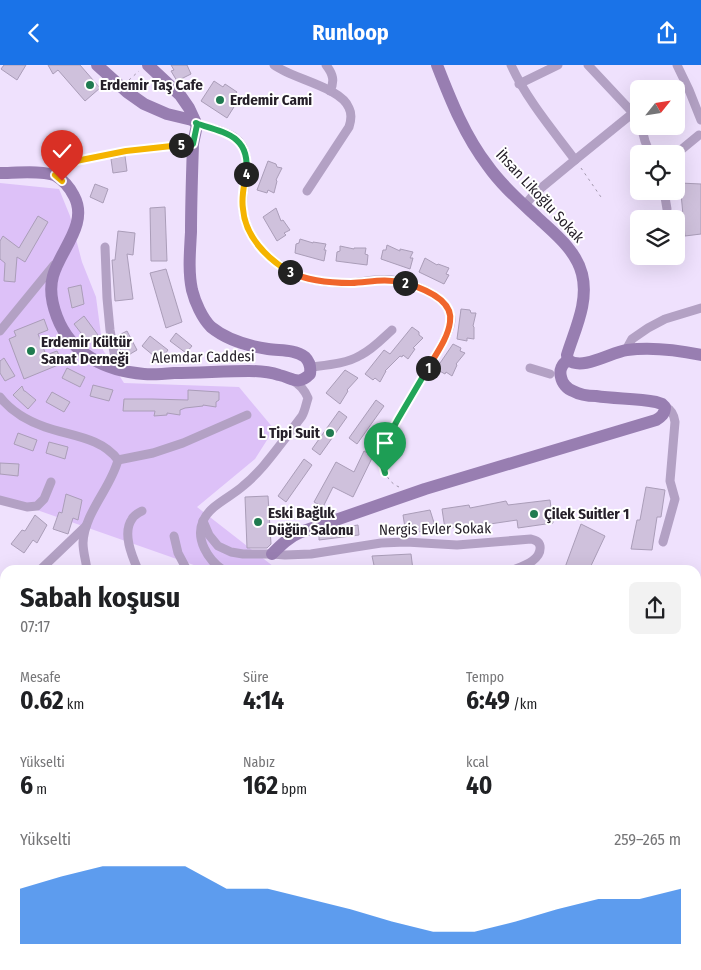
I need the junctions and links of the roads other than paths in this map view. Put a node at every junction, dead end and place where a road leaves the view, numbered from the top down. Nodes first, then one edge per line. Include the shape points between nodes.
1 (97, 65) edge
2 (274, 65) edge
3 (326, 65) edge
4 (437, 65) edge
5 (511, 65) edge
6 (558, 65) edge
7 (588, 65) edge
8 (677, 65) edge
9 (143, 68) edge
10 (520, 84) junction
11 (330, 91) junction
12 (630, 110) edge
13 (630, 115) edge
14 (701, 120) edge
15 (196, 123) junction
16 (700, 136) edge
17 (685, 147) edge
18 (575, 160) junction
19 (0, 173) edge
20 (307, 191) dead end
21 (666, 200) edge
22 (524, 205) junction
23 (667, 209) dead end
24 (105, 247) dead end
25 (61, 257) junction
26 (701, 308) edge
27 (392, 330) dead end
28 (0, 331) edge
29 (626, 350) junction
30 (701, 355) edge
31 (567, 357) junction
32 (428, 367) road end
33 (530, 368) dead end
34 (117, 369) junction
35 (310, 371) junction
36 (550, 374) dead end
37 (292, 380) junction
38 (0, 397) edge
39 (308, 398) junction
40 (665, 407) junction
41 (247, 415) dead end
42 (118, 460) junction
43 (51, 482) dead end
44 (0, 500) edge
45 (142, 511) dead end
46 (203, 521) junction
47 (86, 526) junction
48 (174, 537) dead end
49 (663, 542) dead end
50 (272, 554) junction
51 (45, 565) edge
52 (86, 565) edge
53 (136, 565) edge
54 (185, 565) edge
55 (216, 565) edge
56 (526, 565) edge

1 - 15 street via 144,104
2 - 11 street
3 - 11 street via 334,81
4 - 22 street, İhsan Likoğlu Sokak via 464,129 488,167
5 - 10 street
6 - 10 street
7 - 12 street
8 - 14 street
9 - 15 street via 180,95
10 - 18 street
11 - 20 street via 344,99 349,107 349,127
13 - 18 street
15 - 32 street via 224,132 241,145 247,164 242,210 248,229 260,248 278,265 298,276 320,281 392,280 417,287 442,300 451,320 448,333
15 - 35 street via 190,269 192,291 200,311 210,326 226,337 268,349 294,351 309,362
16 - 17 street
18 - 22 street
19 - 25 street, Alemdar Caddesi via 55,175 70,189 78,209 78,220
21 - 23 street
22 - 31 street, İhsan Likoğlu Sokak via 567,246 582,273 584,285 580,315
24 - 34 street via 110,330
25 - 28 street
25 - 34 street, Alemdar Caddesi via 51,289 53,305 64,332 87,356
26 - 29 street via 648,328 632,339
27 - 35 street via 360,356
29 - 30 street via 664,349
29 - 31 street via 588,362 572,363
31 - 40 street, İhsan Likoğlu Sokak via 560,376 566,387 574,392 647,400
33 - 36 street
34 - 37 street, Alemdar Caddesi via 144,374 258,372
35 - 37 street via 305,379
35 - 39 street
37 - 39 street via 300,385
38 - 42 street via 19,415 44,427 102,445
39 - 46 street via 303,414 264,467 216,506
40 - 49 street via 670,409 675,422 670,481 674,499
40 - 50 street via 663,416 656,421 438,486 294,535
41 - 42 street via 184,443
42 - 47 street
43 - 44 street via 44,499 37,506 27,507
45 - 53 street via 131,520 128,530
46 - 50 street, Nergis Evler Sokak via 218,546 231,553
46 - 55 street via 202,542
47 - 51 street
47 - 52 street via 83,543
48 - 54 street
50 - 56 street, Nergis Evler Sokak via 311,554 406,541 457,545 535,540 539,542 539,554

